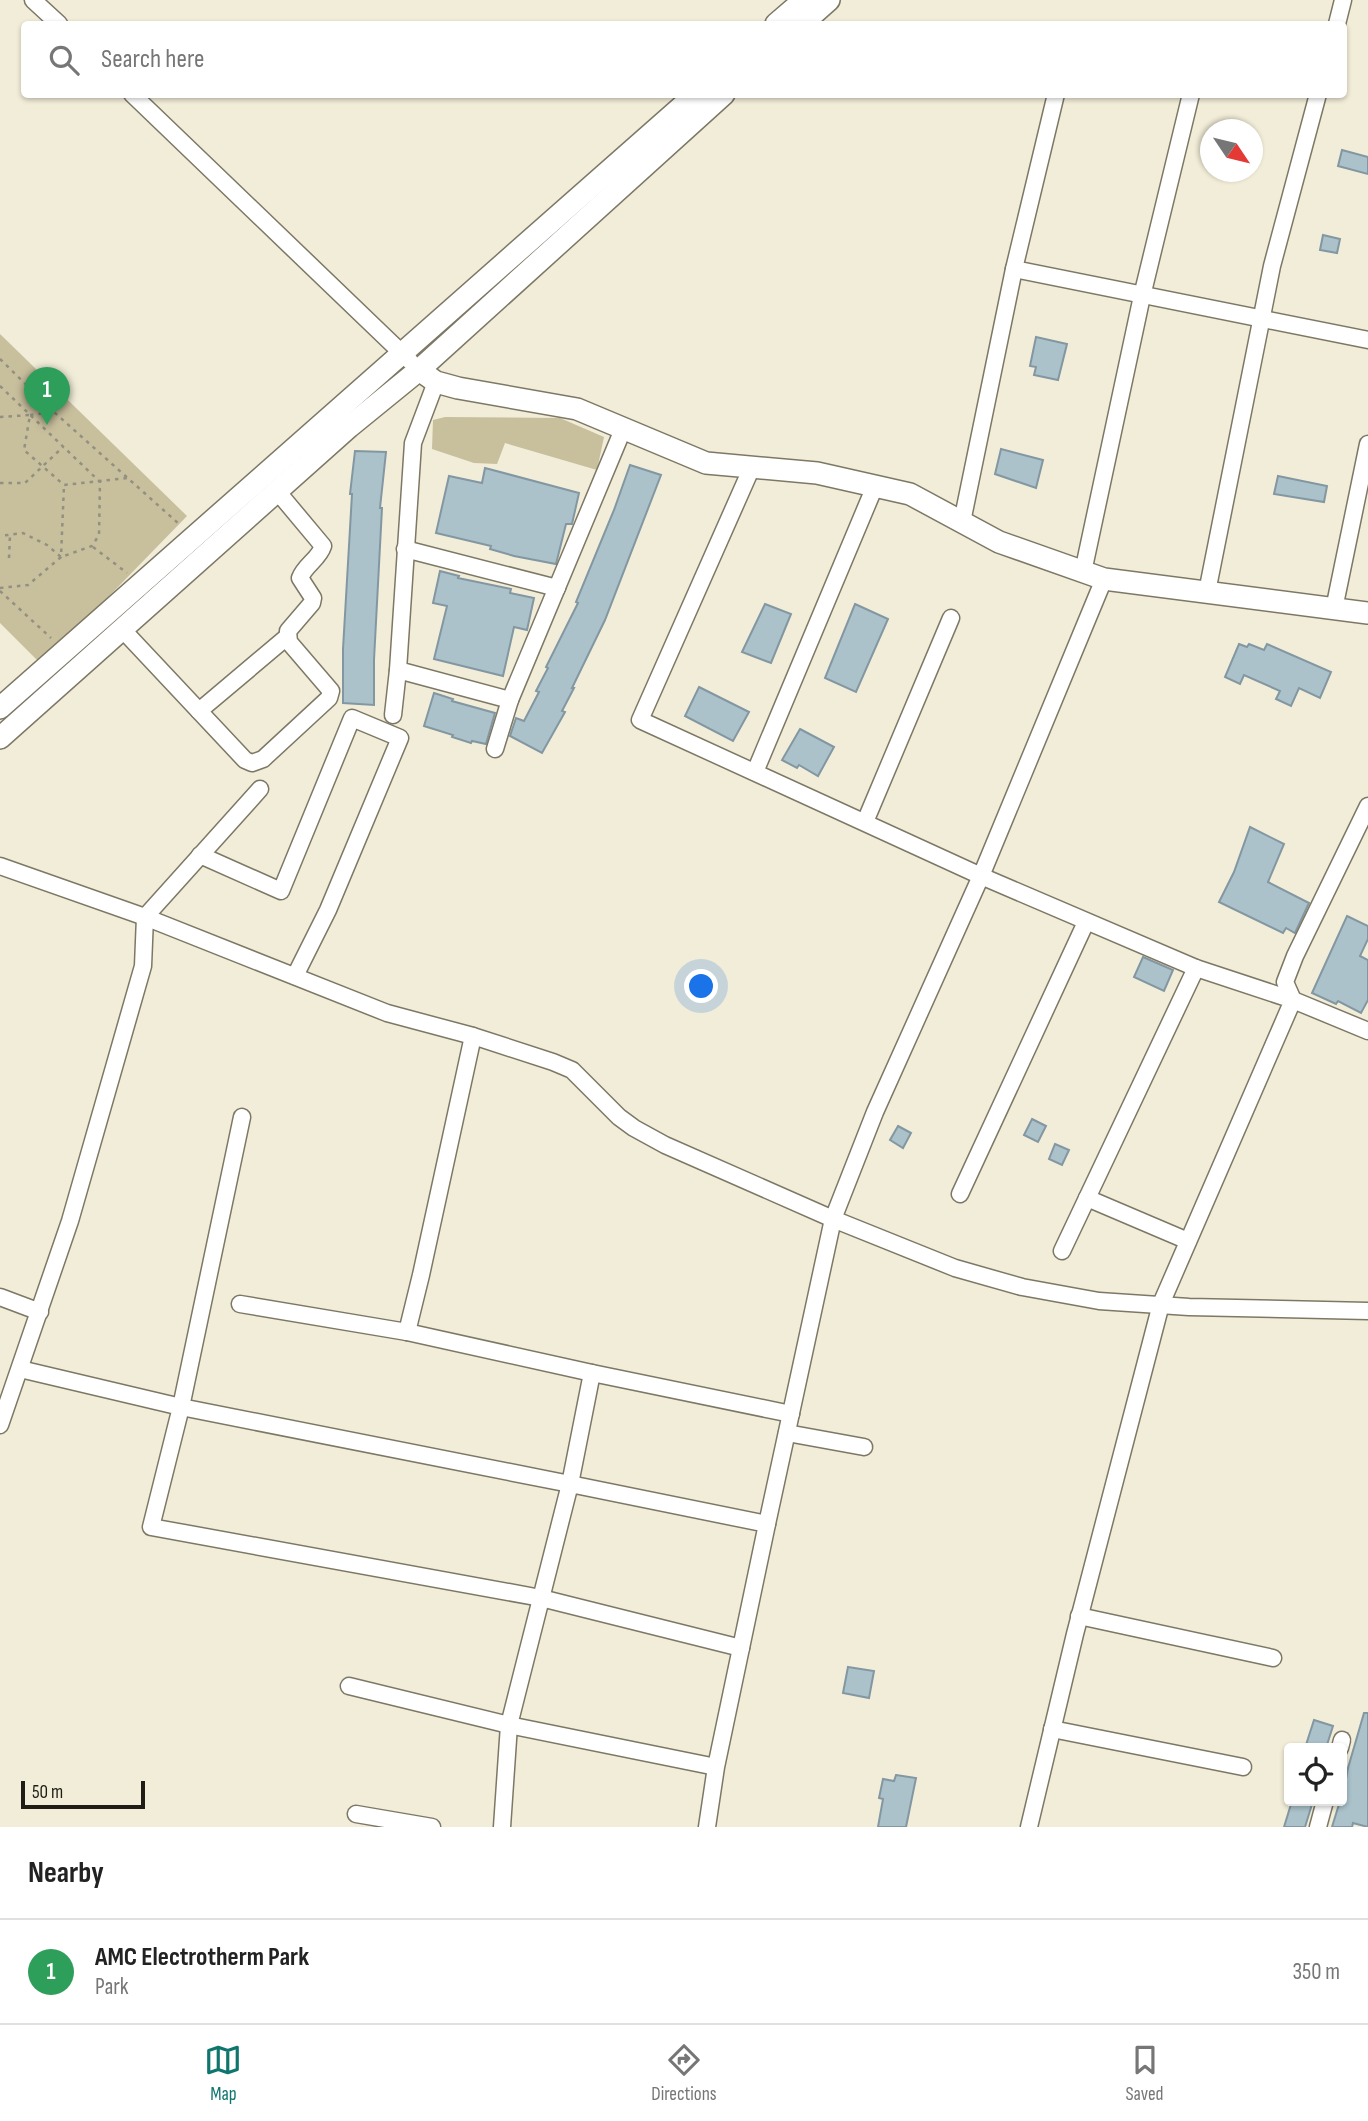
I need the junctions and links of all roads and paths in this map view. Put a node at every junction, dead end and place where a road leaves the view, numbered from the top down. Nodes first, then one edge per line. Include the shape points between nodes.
1 (33, 0) edge
2 (804, 0) edge
3 (829, 0) edge
4 (1343, 0) edge
5 (55, 21) edge
6 (780, 21) edge
7 (805, 21) edge
8 (1338, 21) edge
9 (136, 98) edge
10 (691, 98) edge
11 (720, 98) edge
12 (1054, 98) edge
13 (1190, 98) edge
14 (1317, 98) edge
15 (1014, 269) junction
16 (1142, 296) junction
17 (1262, 318) junction
18 (1368, 340) edge
19 (401, 353) junction
20 (0, 359) edge
21 (428, 376) junction
22 (0, 386) edge
23 (54, 412) junction
24 (30, 415) junction
25 (0, 417) edge
26 (624, 427) junction
27 (1368, 444) edge
28 (64, 447) junction
29 (752, 467) junction
30 (44, 468) junction
31 (128, 478) junction
32 (100, 482) junction
33 (0, 483) edge
34 (64, 485) junction
35 (875, 486) junction
36 (277, 491) junction
37 (962, 522) junction
38 (179, 524) dead end
39 (10, 535) junction
40 (0, 536) edge
41 (92, 546) junction
42 (405, 549) junction
43 (61, 557) junction
44 (9, 558) dead end
45 (1083, 572) junction
46 (130, 575) dead end
47 (1104, 579) junction
48 (557, 588) junction
49 (0, 589) edge
50 (1207, 593) junction
51 (1334, 609) junction
52 (1368, 613) edge
53 (951, 618) dead end
54 (122, 629) junction
55 (288, 636) junction
56 (60, 646) dead end
57 (398, 670) junction
58 (510, 700) junction
59 (0, 708) edge
60 (199, 711) junction
61 (394, 715) dead end
62 (0, 737) edge
63 (495, 749) dead end
64 (755, 772) junction
65 (260, 789) dead end
66 (1368, 806) edge
67 (865, 822) junction
68 (200, 855) junction
69 (0, 866) edge
70 (981, 876) junction
71 (145, 917) junction
72 (1086, 922) junction
73 (1196, 968) junction
74 (295, 976) junction
75 (1293, 1000) junction
76 (1368, 1031) edge
77 (473, 1036) junction
78 (242, 1117) dead end
79 (960, 1194) dead end
80 (1087, 1198) junction
81 (833, 1219) junction
82 (1188, 1241) junction
83 (1062, 1251) dead end
84 (0, 1297) edge
85 (240, 1304) dead end
86 (1161, 1304) junction
87 (1368, 1311) edge
88 (40, 1312) junction
89 (407, 1332) junction
90 (20, 1369) junction
91 (592, 1373) junction
92 (181, 1407) junction
93 (791, 1414) junction
94 (0, 1424) edge
95 (787, 1433) junction
96 (864, 1447) dead end
97 (570, 1483) junction
98 (767, 1524) junction
99 (541, 1598) junction
100 (1079, 1616) junction
101 (741, 1648) junction
102 (1273, 1658) dead end
103 (349, 1686) dead end
104 (509, 1725) junction
105 (1052, 1729) junction
106 (716, 1767) junction
107 (1244, 1768) dead end
108 (1324, 1806) edge
109 (356, 1814) dead end
110 (432, 1827) edge
111 (502, 1827) edge
112 (707, 1827) edge
113 (1029, 1827) edge
114 (1318, 1827) edge

1 - 5 street
2 - 6 street
3 - 7 street
4 - 8 street
9 - 19 street
10 - 19 street
11 - 21 street
12 - 15 street
13 - 16 street
14 - 17 street
15 - 16 street
15 - 37 street
16 - 17 street
16 - 45 street
17 - 18 street
17 - 50 street
19 - 21 street
19 - 59 street
20 - 23 path
21 - 26 street via 458,388 577,409
21 - 36 street via 349,427
21 - 42 street via 413,443
22 - 24 path
23 - 24 path
23 - 31 path
24 - 25 path
24 - 28 path
24 - 30 path via 24,450
26 - 29 street via 706,463
26 - 48 street
27 - 51 street
28 - 30 path
28 - 32 path
29 - 35 street via 817,473
29 - 64 street via 640,720
30 - 33 path via 25,483
30 - 34 path
31 - 32 path
31 - 38 path
32 - 34 path
32 - 41 path via 99,535
34 - 43 path
35 - 37 street via 910,494
35 - 64 street
36 - 54 street
36 - 55 street via 323,546 300,578 312,603
37 - 45 street via 999,542
39 - 40 path
39 - 43 path via 23,533
39 - 44 path
41 - 43 path
41 - 46 path
42 - 48 street
42 - 57 street
43 - 49 path via 28,585
45 - 47 street
47 - 50 street
47 - 70 street
48 - 58 street
49 - 56 path
50 - 51 street
51 - 52 street
53 - 67 street
54 - 60 street
54 - 62 street
55 - 60 street
55 - 60 street via 331,691 329,698 263,759 245,760
57 - 58 street
57 - 61 street
58 - 63 street
64 - 67 street
65 - 68 street
66 - 75 street via 1294,956 1285,982
67 - 70 street
68 - 71 street
68 - 74 street via 281,891 352,718 400,738 328,910
69 - 71 street
70 - 72 street
70 - 81 street via 875,1112
71 - 74 street
71 - 88 street via 143,966
72 - 73 street
72 - 79 street
73 - 75 street
73 - 80 street
74 - 77 street via 387,1013
75 - 76 street
75 - 82 street
77 - 81 street via 572,1070 634,1128
77 - 89 street
78 - 92 street
80 - 82 street
80 - 83 street
81 - 86 street via 956,1268 1022,1287 1099,1301
81 - 93 street
82 - 86 street
84 - 88 street
85 - 89 street
86 - 87 street
86 - 100 street
88 - 90 street
89 - 91 street
90 - 92 street
90 - 94 street
91 - 93 street
91 - 97 street
92 - 97 street
92 - 99 street via 151,1527
93 - 95 street
95 - 96 street
95 - 98 street
97 - 98 street
97 - 99 street
98 - 101 street
99 - 101 street
99 - 104 street
100 - 102 street
100 - 105 street
101 - 106 street
103 - 104 street
104 - 106 street
104 - 111 street
105 - 107 street
105 - 113 street
106 - 112 street
108 - 114 street
109 - 110 street

